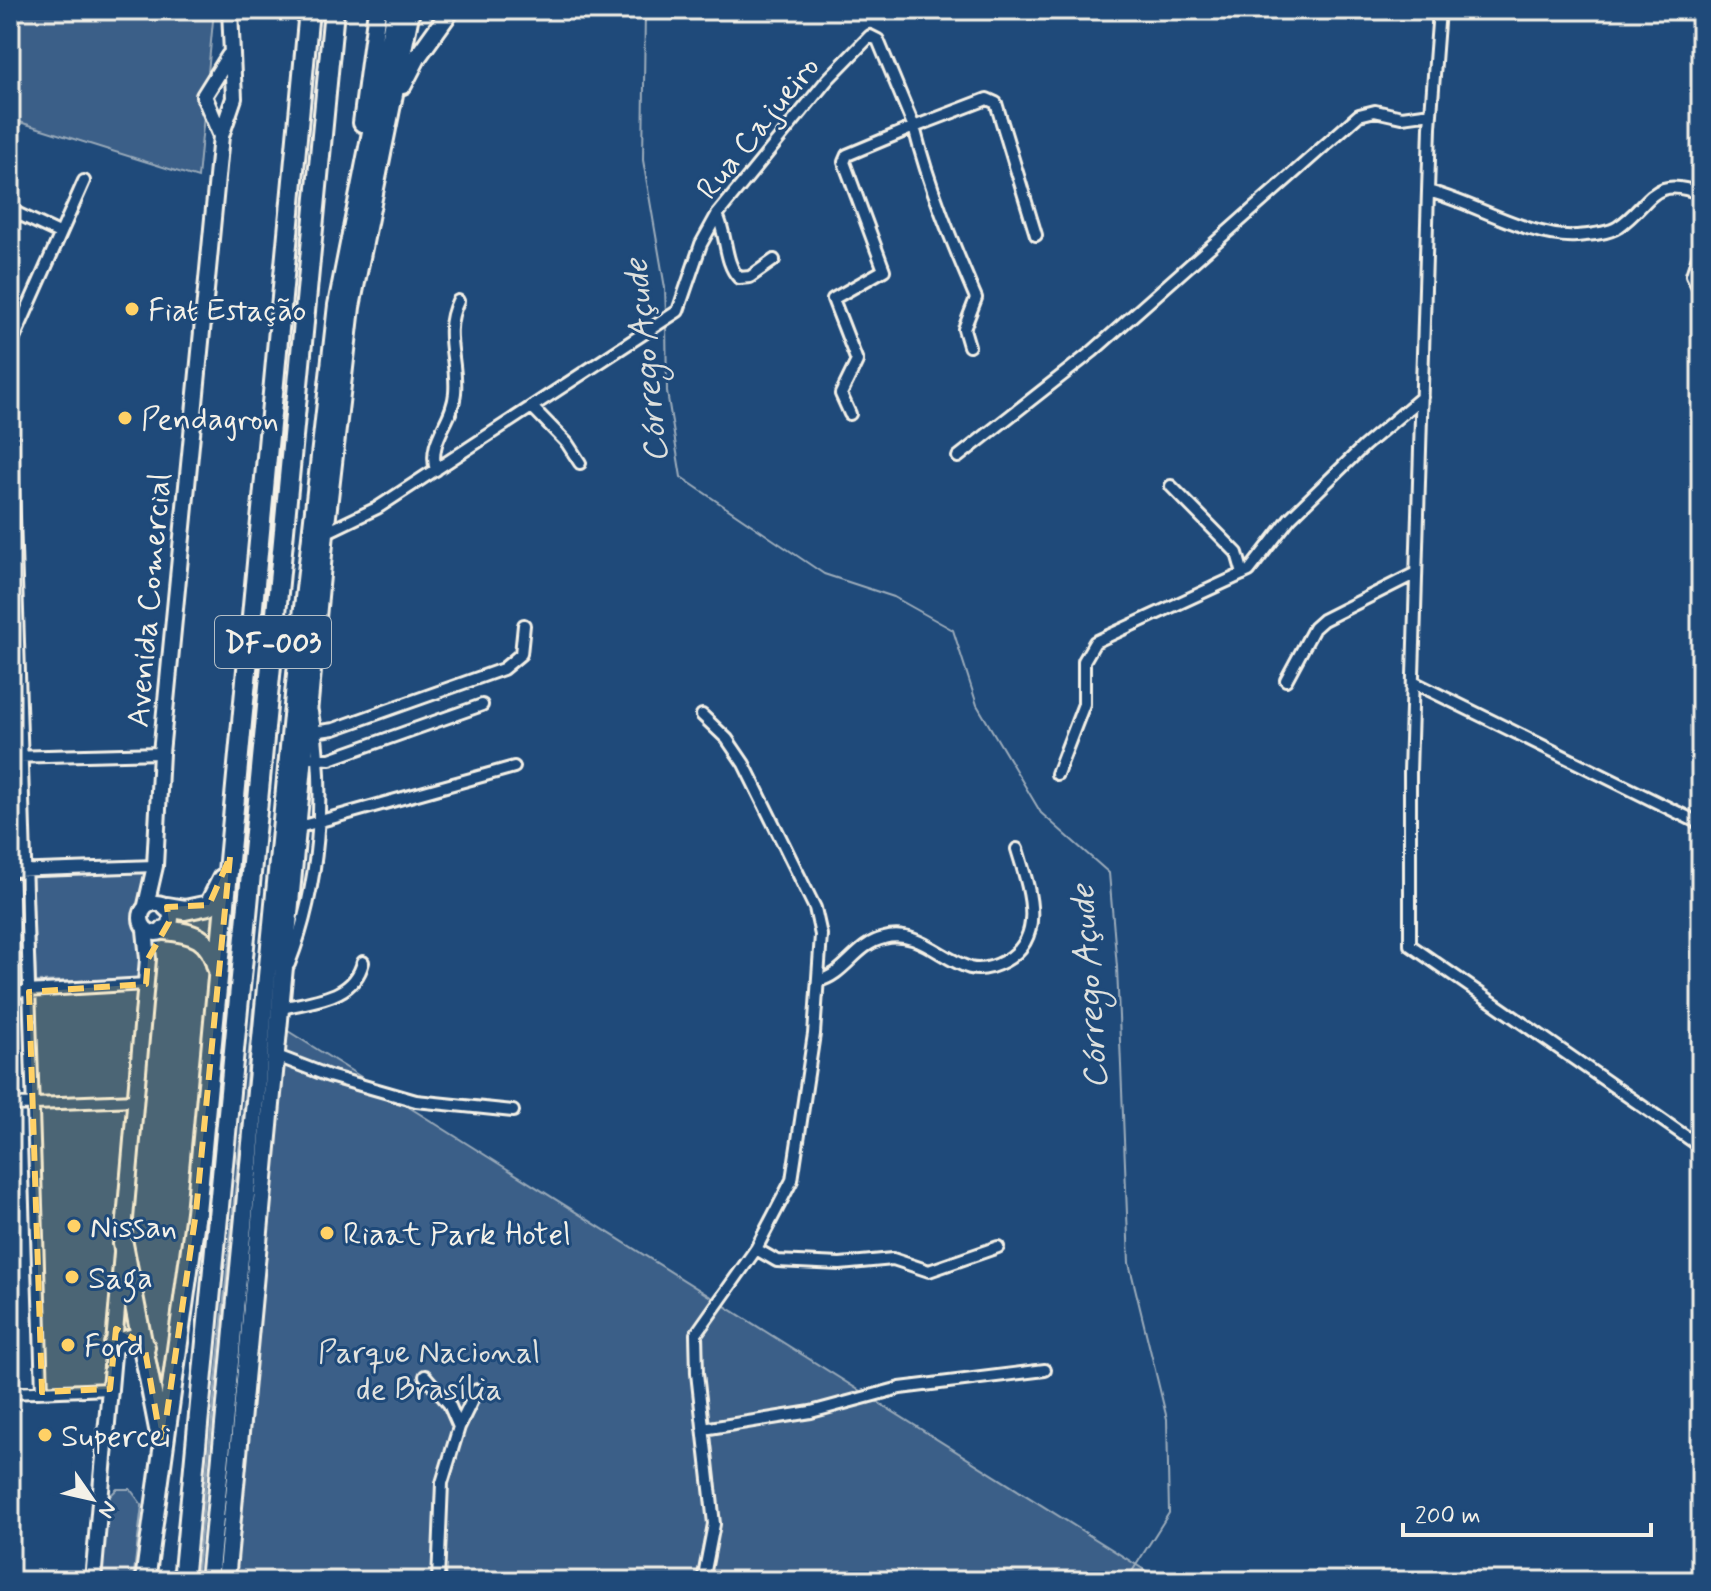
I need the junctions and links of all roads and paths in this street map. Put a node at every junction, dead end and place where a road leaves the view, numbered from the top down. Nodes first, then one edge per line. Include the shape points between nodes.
1 (230, 10) edge
2 (309, 10) edge
3 (334, 10) edge
4 (377, 10) edge
5 (395, 10) edge
6 (411, 10) edge
7 (451, 10) edge
8 (1439, 10) edge
9 (231, 52) junction
10 (208, 87) junction
11 (232, 88) junction
12 (393, 105) junction
13 (1431, 113) junction
14 (914, 127) junction
15 (221, 136) junction
16 (362, 172) junction
17 (84, 181) dead end
18 (1428, 191) junction
19 (1701, 194) edge
20 (10, 210) edge
21 (717, 215) junction
22 (59, 233) junction
23 (1036, 235) dead end
24 (1701, 247) edge
25 (774, 260) dead end
26 (1701, 293) edge
27 (458, 301) dead end
28 (969, 346) dead end
29 (10, 358) edge
30 (10, 392) edge
31 (1422, 397) junction
32 (533, 408) junction
33 (850, 414) dead end
34 (958, 457) dead end
35 (580, 463) dead end
36 (436, 470) junction
37 (1171, 486) dead end
38 (325, 533) junction
39 (1416, 573) junction
40 (1243, 574) junction
41 (524, 625) dead end
42 (1286, 680) dead end
43 (1413, 682) junction
44 (482, 705) dead end
45 (702, 715) dead end
46 (312, 733) junction
47 (161, 753) junction
48 (16, 757) edge
49 (312, 757) junction
50 (514, 767) dead end
51 (1057, 774) dead end
52 (318, 823) junction
53 (1701, 824) edge
54 (299, 827) junction
55 (1017, 849) dead end
56 (230, 857) junction
57 (10, 871) edge
58 (25, 871) junction
59 (155, 872) junction
60 (164, 904) junction
61 (146, 905) junction
62 (145, 930) junction
63 (163, 932) junction
64 (148, 959) junction
65 (363, 962) dead end
66 (285, 973) junction
67 (218, 974) junction
68 (818, 981) junction
69 (146, 984) junction
70 (10, 992) edge
71 (29, 992) junction
72 (282, 1008) junction
73 (277, 1056) junction
74 (136, 1100) junction
75 (33, 1104) junction
76 (10, 1105) edge
77 (513, 1111) dead end
78 (1701, 1147) edge
79 (123, 1244) junction
80 (998, 1247) dead end
81 (756, 1249) junction
82 (186, 1269) junction
83 (213, 1274) junction
84 (114, 1344) junction
85 (145, 1347) junction
86 (1045, 1370) dead end
87 (425, 1376) dead end
88 (110, 1389) junction
89 (477, 1390) dead end
90 (42, 1392) junction
91 (10, 1393) edge
92 (459, 1427) junction
93 (703, 1429) junction
94 (162, 1448) junction
95 (93, 1581) edge
96 (145, 1581) edge
97 (183, 1581) edge
98 (209, 1581) edge
99 (226, 1581) edge
100 (438, 1581) edge
101 (703, 1581) edge

1 - 9 street, Avenida Comercial
2 - 56 highway, DF-003
3 - 83 highway, DF-003
4 - 16 main road via 362,120
5 - 16 main road
6 - 12 main road
7 - 12 main road via 418,56
8 - 13 street
9 - 10 street
9 - 11 street, Avenida Comercial
10 - 11 street via 222,83
10 - 15 street via 204,101
11 - 15 street, Avenida Comercial via 233,103
12 - 38 main road via 351,307
13 - 18 street
13 - 34 street via 1359,115 1093,351
14 - 21 street, Rua Cajueiro via 878,40 870,36
14 - 23 street via 992,99
14 - 28 street via 925,173 976,298 964,329
14 - 33 street via 844,158 884,270 833,299 857,361 841,394
15 - 47 street, Avenida Comercial
16 - 98 main road via 337,305 299,643
17 - 22 street
18 - 19 street via 1573,237 1617,227 1669,187
18 - 31 street
20 - 22 street
21 - 25 street via 739,278 750,277
21 - 32 street, Rua Cajueiro via 678,311
22 - 29 street
24 - 26 street via 1692,275
27 - 36 street via 449,325 455,393 436,439
30 - 48 street
31 - 39 street
31 - 40 street via 1290,518 1258,563
32 - 35 street
32 - 36 street
36 - 38 street
37 - 40 street via 1237,553
38 - 46 main road via 310,699
39 - 42 street via 1323,620
39 - 43 street
40 - 51 street via 1095,642 1084,661 1084,704
41 - 46 street via 521,654 503,669
43 - 53 street
43 - 78 street via 1410,945
44 - 49 street via 330,759
45 - 68 street via 744,764 815,908 821,935
46 - 49 main road
47 - 48 street
47 - 59 street, Avenida Comercial
48 - 58 street
49 - 52 street
49 - 54 main road
50 - 52 street
52 - 54 street
52 - 66 street via 303,925
54 - 66 main road
55 - 68 street via 1032,907 1027,941 1007,960 980,970 915,940 886,937
56 - 60 highway via 209,905 185,910
56 - 67 highway, DF-003
57 - 58 street
58 - 59 street
58 - 71 street
59 - 60 street, Avenida Comercial
59 - 61 street, Avenida Comercial
60 - 61 street
60 - 63 street via 170,917
61 - 62 street
62 - 63 street via 155,936
62 - 64 street
63 - 64 street
63 - 67 highway via 201,937 213,951
64 - 69 street
65 - 72 street via 345,991
66 - 72 main road
67 - 82 highway, DF-003
68 - 81 street via 797,1162
69 - 71 street
69 - 74 street
70 - 71 street
71 - 75 street
72 - 73 main road
73 - 77 street via 416,1101
73 - 99 main road
74 - 75 street
74 - 79 street
75 - 76 street
75 - 90 street
79 - 84 street
79 - 85 highway
80 - 81 street via 929,1271 893,1259 840,1264 777,1261
81 - 93 street via 696,1334
82 - 83 highway via 202,1263
82 - 94 highway, DF-003
83 - 97 highway, DF-003
84 - 85 highway via 127,1338
84 - 88 street
85 - 94 highway
86 - 93 street via 900,1388 811,1412
87 - 92 street via 449,1404
88 - 90 street
88 - 95 street
89 - 92 street
90 - 91 street
92 - 100 street via 442,1483
93 - 101 street via 714,1524
94 - 96 highway, DF-003

